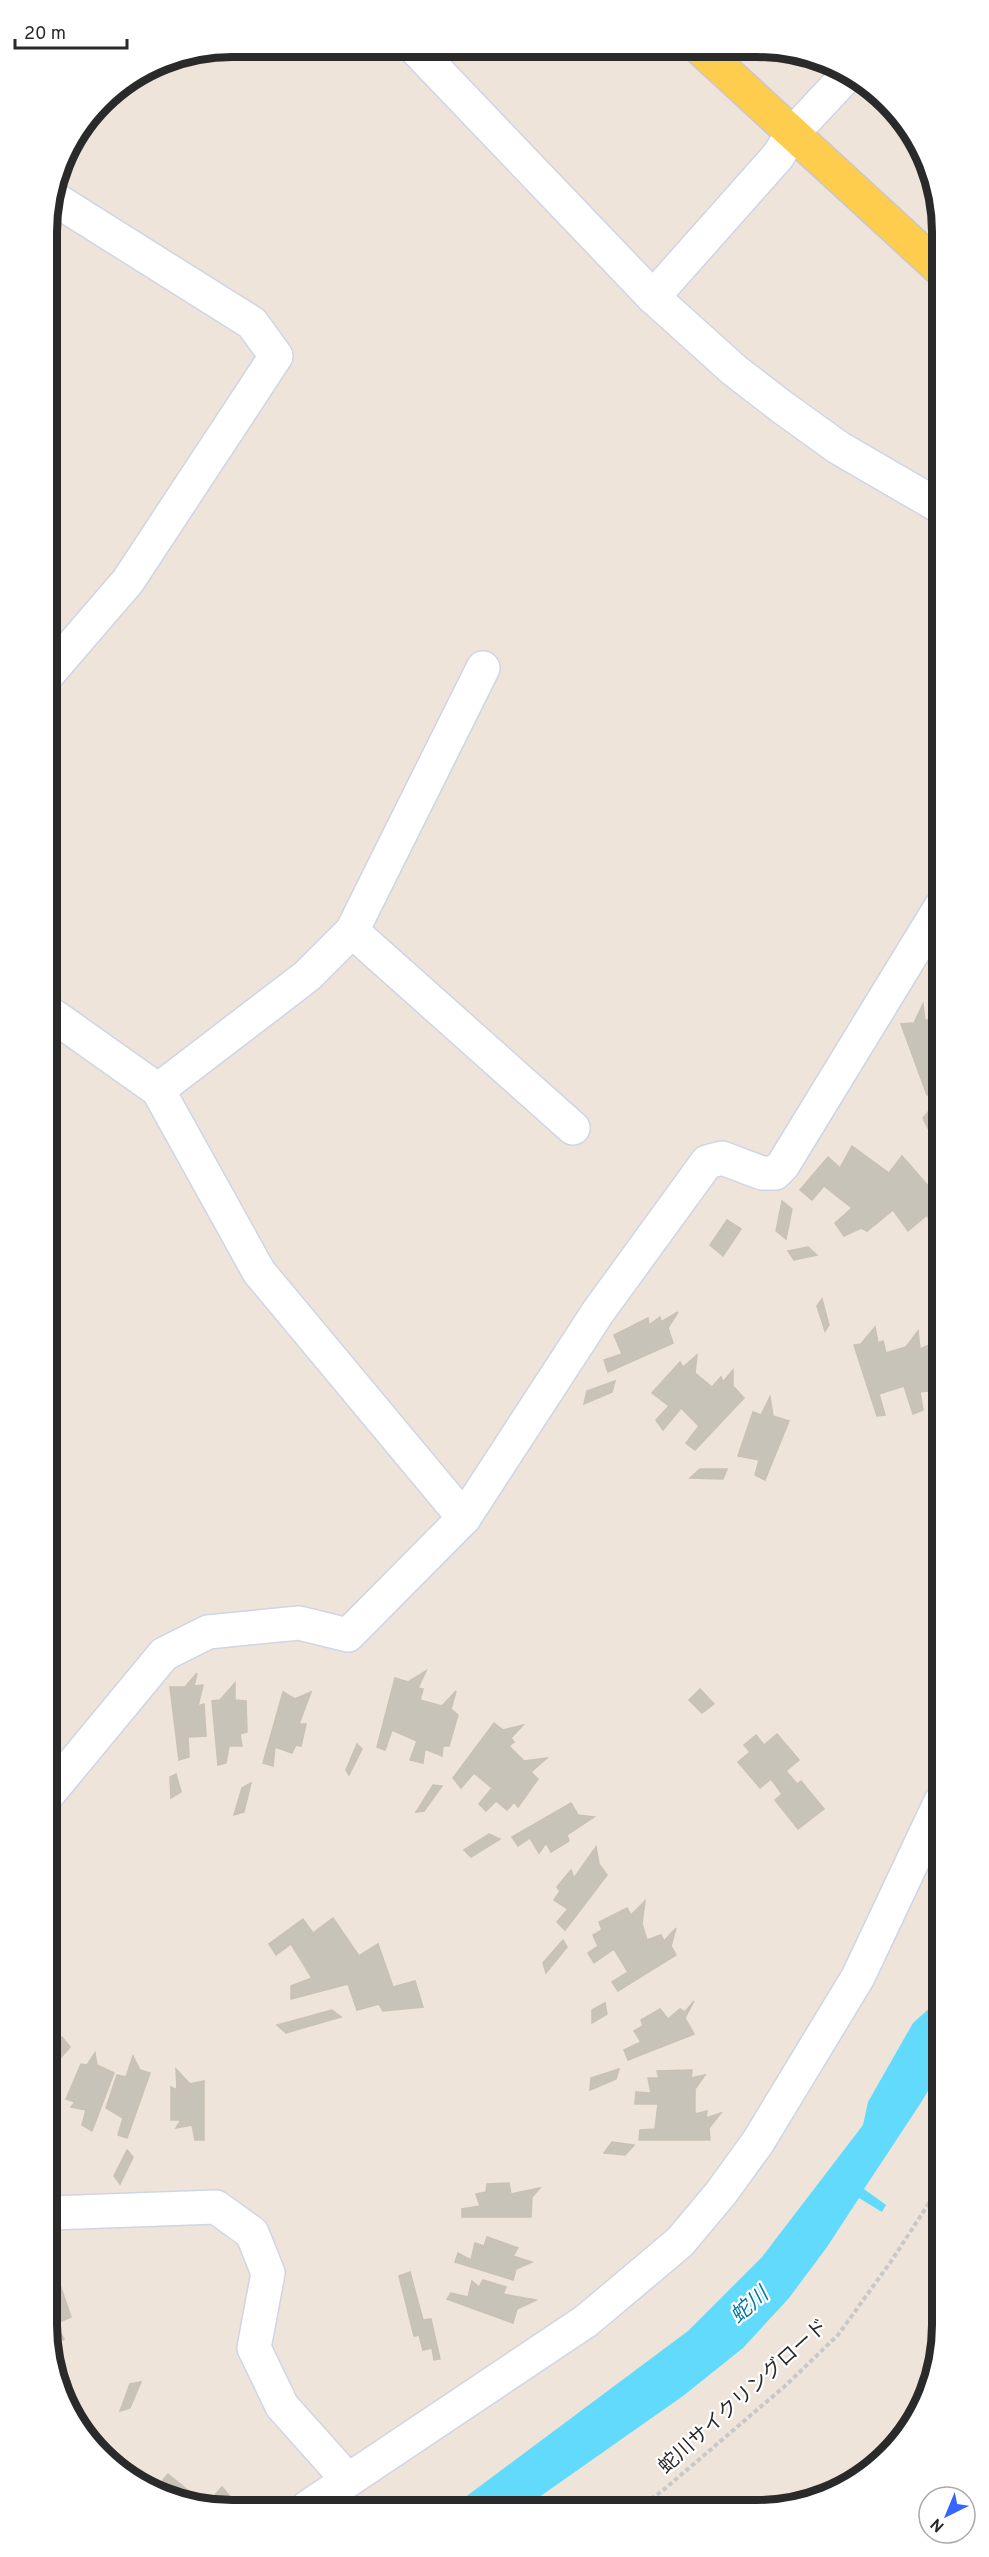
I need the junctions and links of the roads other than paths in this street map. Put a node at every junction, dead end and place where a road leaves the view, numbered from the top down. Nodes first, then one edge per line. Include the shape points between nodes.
1 (424, 57) edge
2 (710, 57) edge
3 (843, 80) edge
4 (792, 134) junction
5 (60, 202) edge
6 (932, 262) edge
7 (653, 297) junction
8 (932, 502) edge
9 (57, 664) edge
10 (483, 668) dead end
11 (932, 921) edge
12 (352, 931) junction
13 (57, 1018) edge
14 (158, 1090) junction
15 (573, 1128) dead end
16 (464, 1518) junction
17 (57, 1782) edge
18 (932, 1820) edge
19 (57, 2213) edge
20 (348, 2480) junction
21 (318, 2500) edge

1 - 7 street
2 - 4 main road
3 - 4 street
4 - 6 main road
4 - 7 street via 778,156
5 - 9 street via 252,322 276,356 128,581
7 - 8 street via 782,408 839,448
10 - 12 street
11 - 16 street via 783,1165 775,1173 762,1173 722,1158 707,1162 598,1312
12 - 14 street via 307,976
12 - 15 street
13 - 14 street
14 - 16 street via 259,1272
16 - 17 street via 348,1635 299,1623 208,1632 164,1654
18 - 20 street via 853,1987 758,2142 680,2241 586,2321
19 - 20 street via 216,2206 252,2234 268,2273 254,2348 282,2406
20 - 21 street

